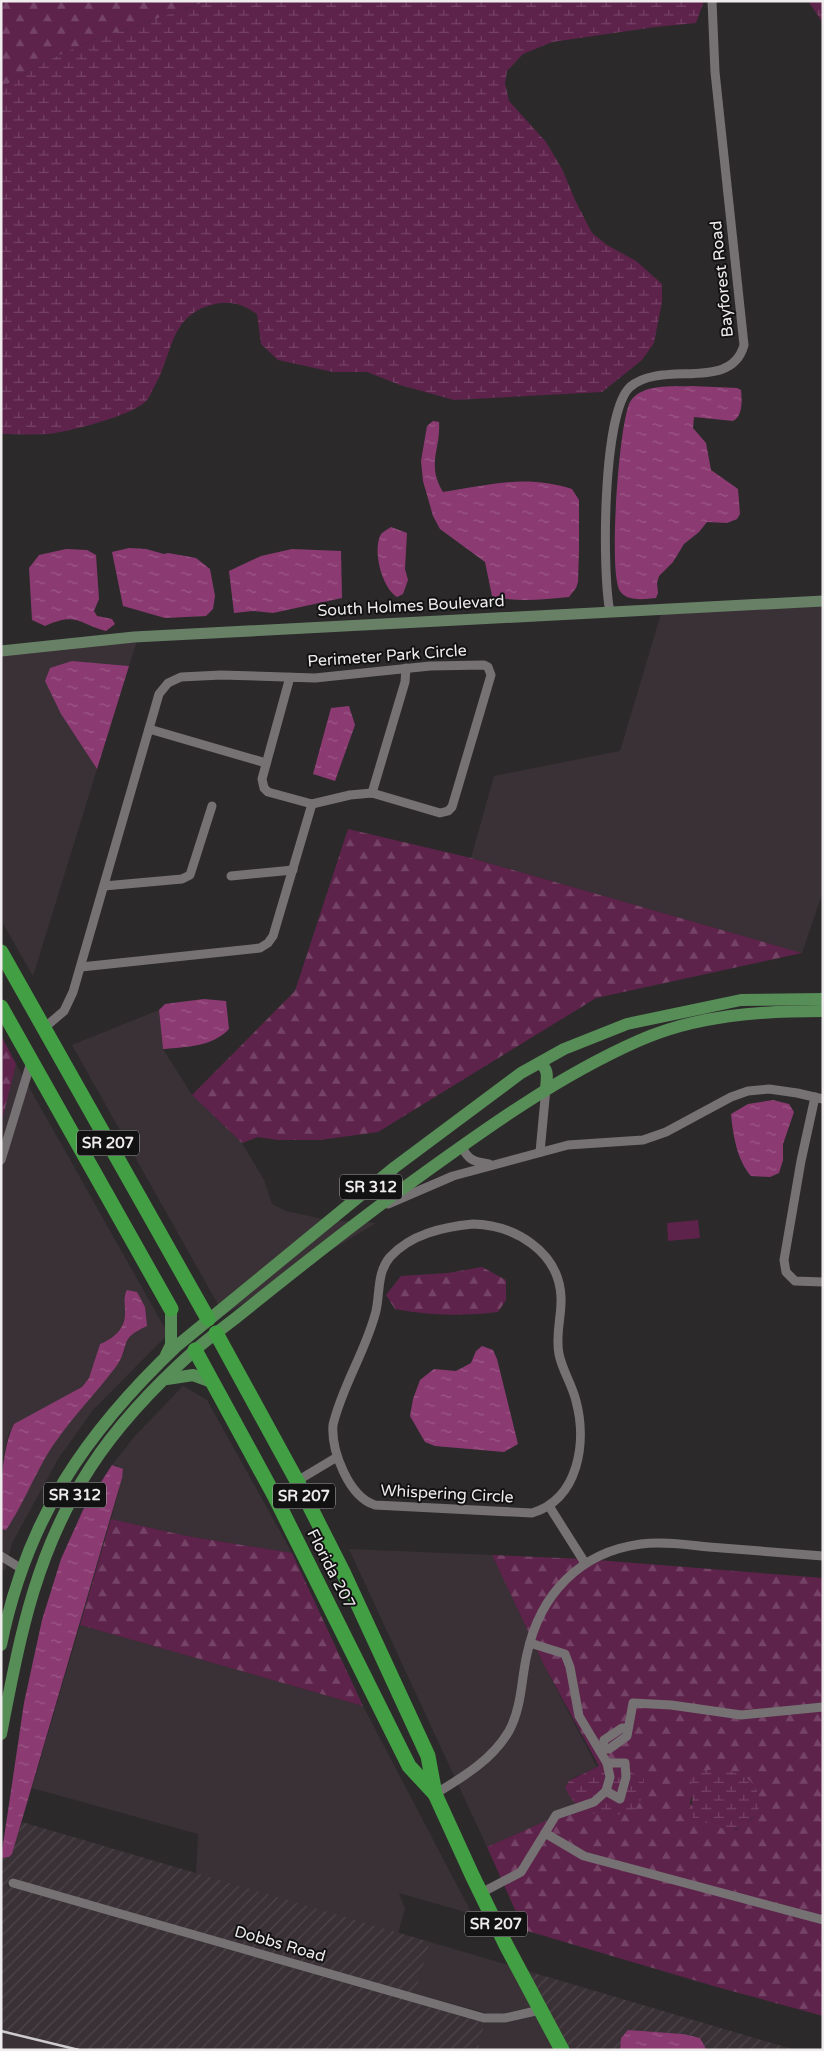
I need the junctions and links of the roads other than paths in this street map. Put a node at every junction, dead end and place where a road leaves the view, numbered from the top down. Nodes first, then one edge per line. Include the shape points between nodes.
1 (712, 1) edge
2 (823, 601) edge
3 (610, 612) junction
4 (1, 651) edge
5 (406, 668) junction
6 (290, 677) junction
7 (149, 729) junction
8 (266, 763) junction
9 (372, 793) junction
10 (312, 804) junction
11 (212, 806) dead end
12 (293, 870) junction
13 (230, 876) dead end
14 (104, 886) junction
15 (1, 952) edge
16 (81, 967) junction
17 (823, 999) edge
18 (1, 1007) edge
19 (823, 1011) edge
20 (44, 1028) junction
21 (32, 1061) junction
22 (540, 1063) junction
23 (546, 1088) junction
24 (819, 1098) edge
25 (462, 1146) junction
26 (540, 1152) junction
27 (1, 1160) edge
28 (497, 1164) junction
29 (368, 1214) junction
30 (823, 1282) edge
31 (171, 1309) junction
32 (208, 1319) junction
33 (216, 1333) junction
34 (191, 1344) junction
35 (165, 1357) junction
36 (167, 1379) junction
37 (212, 1382) junction
38 (337, 1457) junction
39 (297, 1481) junction
40 (549, 1506) junction
41 (1, 1556) edge
42 (823, 1556) edge
43 (585, 1563) junction
44 (22, 1569) junction
45 (19, 1643) junction
46 (530, 1644) junction
47 (1, 1645) edge
48 (823, 1707) edge
49 (1, 1734) edge
50 (602, 1748) junction
51 (607, 1763) junction
52 (606, 1791) junction
53 (435, 1794) junction
54 (545, 1833) junction
55 (13, 1883) dead end
56 (481, 1893) junction
57 (823, 1920) edge
58 (540, 2010) junction
59 (562, 2050) edge

1 - 3 street, Bayforest Road via 715,72 744,344 738,361 725,368 644,380 631,387 622,399 614,430 606,509 605,577
2 - 3 main road, South Holmes Boulevard
3 - 4 main road, South Holmes Boulevard via 134,637
5 - 6 street, Perimeter Park Circle via 331,677
5 - 9 street via 405,682
5 - 9 street, Perimeter Park Circle via 484,665 490,675 448,812 440,813
6 - 7 street, Perimeter Park Circle via 221,675 174,679 159,694
6 - 8 street
7 - 8 street
7 - 14 street, Perimeter Park Circle
8 - 10 street via 262,779 268,792
9 - 10 street, Perimeter Park Circle via 350,794
10 - 12 street
11 - 14 street via 190,874 182,879
12 - 13 street
12 - 16 street via 273,936 260,948
14 - 16 street, Perimeter Park Circle
15 - 20 highway, SR 207
16 - 20 street, Perimeter Park Circle via 68,1005
17 - 22 main road, SR 312 via 741,1000 627,1024 564,1049
18 - 21 highway, SR 207
19 - 23 main road, SR 312 via 744,1012 679,1028 640,1040
20 - 32 highway, SR 207
21 - 27 street
21 - 31 highway, SR 207
22 - 23 main road via 547,1072
22 - 32 main road, SR 312 via 395,1167
23 - 25 main road, SR 312
23 - 26 street
24 - 26 street via 768,1089 748,1091 643,1140 568,1145
24 - 30 street via 801,1161 784,1260 786,1272 795,1281
25 - 28 street via 476,1162
25 - 29 main road, SR 312
26 - 28 street
28 - 29 street via 453,1176
29 - 33 main road, SR 312
31 - 34 main road, SR 207
31 - 35 main road via 171,1345
32 - 33 main road, SR 207
32 - 34 main road, SR 312
33 - 34 main road, SR 312
33 - 39 highway, SR 207
34 - 35 main road, SR 312
34 - 36 main road, SR 312
34 - 37 highway, Florida 207 / SR 207
35 - 44 main road, SR 312 via 83,1449 49,1508
36 - 37 main road via 193,1375
36 - 45 main road, SR 312 via 108,1443 76,1492 37,1575
37 - 53 highway, Florida 207 / SR 207 via 278,1504 409,1766
38 - 39 street
38 - 40 street, Whispering Circle via 355,1492 367,1503 375,1505 521,1513 532,1513
38 - 40 street, Whispering Circle via 332,1436 335,1416 376,1313 381,1275 388,1259 414,1240 436,1230 473,1224 500,1227 523,1237 543,1253 559,1284 558,1343 576,1402 580,1434 572,1477 561,1497
39 - 53 highway, SR 207 via 428,1756
40 - 43 street
41 - 44 street
42 - 43 street via 662,1543 628,1547
43 - 46 street via 551,1597 536,1623
44 - 45 main road via 28,1582 14,1635
44 - 47 main road, SR 312
45 - 49 main road, SR 312
46 - 50 street via 565,1654 579,1716
46 - 53 street via 519,1706 503,1740 482,1762
48 - 50 street via 741,1715 633,1703 628,1728 622,1728 604,1740
50 - 51 street
51 - 52 street via 610,1777
51 - 52 street via 625,1763 626,1778 620,1799
52 - 54 street via 594,1802 556,1816
53 - 56 highway, SR 207
54 - 56 street via 521,1872
54 - 57 street via 584,1856
55 - 58 street, Dobbs Road via 484,2018 505,2018
56 - 58 highway, SR 207
58 - 59 highway, SR 207

